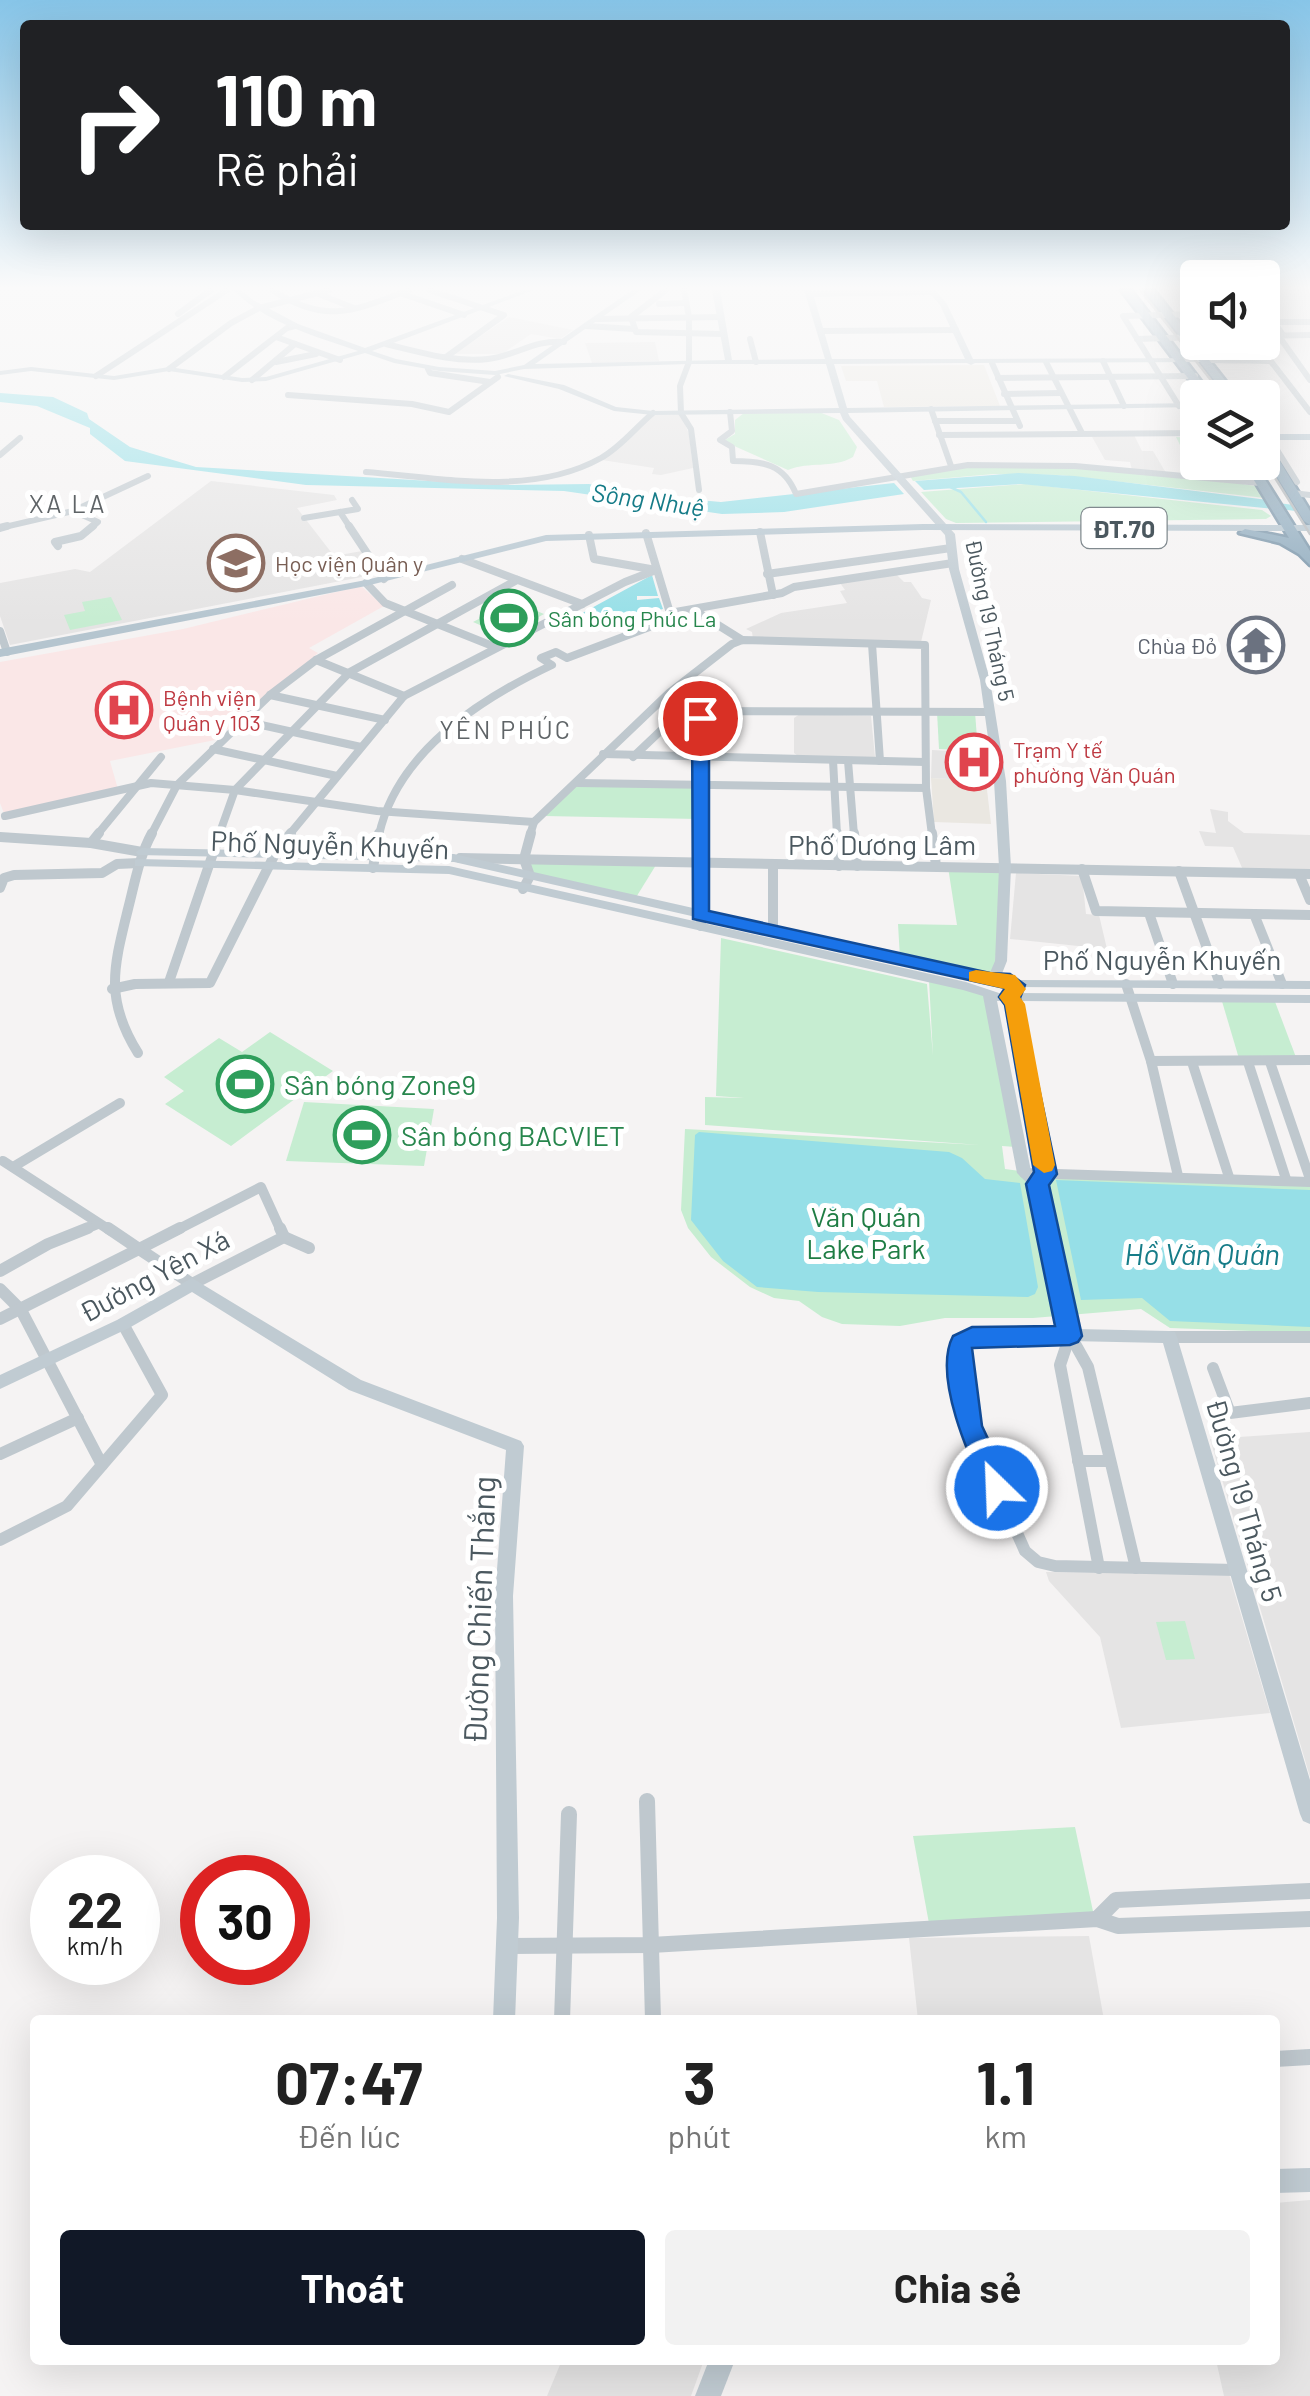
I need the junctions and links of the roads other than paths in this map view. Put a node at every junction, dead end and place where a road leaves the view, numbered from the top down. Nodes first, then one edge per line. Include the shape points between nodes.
1 (382, 402) edge
2 (464, 402) edge
3 (596, 402) edge
4 (681, 402) edge
5 (842, 402) edge
6 (1008, 402) edge
7 (1066, 402) edge
8 (1122, 402) edge
9 (1177, 402) edge
10 (1124, 406) junction
11 (1179, 406) joint
12 (1068, 407) junction
13 (931, 408) junction
14 (975, 408) junction
15 (1011, 408) junction
16 (682, 412) junction
17 (730, 412) junction
18 (653, 413) junction
19 (845, 414) junction
20 (980, 420) junction
21 (935, 421) junction
22 (1017, 421) junction
23 (1082, 433) junction
24 (1180, 433) edge
25 (1024, 434) junction
26 (939, 435) junction
27 (985, 435) junction
28 (1310, 435) edge
29 (1280, 436) edge
30 (20, 438) dead end
31 (0, 455) edge
32 (1280, 464) edge
33 (951, 466) junction
34 (366, 472) dead end
35 (148, 476) dead end
36 (899, 478) junction
37 (1258, 480) edge
38 (1310, 482) edge
39 (1262, 488) junction
40 (1293, 488) junction
41 (699, 490) dead end
42 (1310, 495) edge
43 (352, 500) dead end
44 (73, 511) junction
45 (340, 512) junction
46 (304, 518) dead end
47 (648, 519) dead end
48 (1310, 525) edge
49 (1286, 526) junction
50 (0, 528) edge
51 (948, 531) junction
52 (760, 532) junction
53 (1080, 532) junction
54 (650, 533) junction
55 (1245, 533) junction
56 (589, 536) junction
57 (1310, 538) edge
58 (58, 546) dead end
59 (951, 548) junction
60 (1307, 557) edge
61 (462, 559) junction
62 (953, 563) junction
63 (656, 570) junction
64 (767, 574) junction
65 (384, 579) junction
66 (517, 580) junction
67 (366, 582) junction
68 (452, 585) dead end
69 (773, 595) junction
70 (582, 604) junction
71 (694, 610) junction
72 (404, 612) junction
73 (670, 613) junction
74 (436, 624) junction
75 (0, 631) edge
76 (742, 640) junction
77 (872, 644) junction
78 (495, 647) junction
79 (4, 652) edge
80 (316, 660) junction
81 (350, 672) junction
82 (270, 694) junction
83 (404, 696) junction
84 (319, 705) junction
85 (878, 712) junction
86 (926, 712) junction
87 (987, 712) junction
88 (700, 718) junction
89 (386, 720) junction
90 (243, 722) junction
91 (292, 731) junction
92 (362, 746) junction
93 (213, 749) junction
94 (604, 754) junction
95 (161, 757) dead end
96 (633, 757) junction
97 (700, 759) junction
98 (265, 760) junction
99 (833, 760) junction
100 (848, 761) junction
101 (880, 761) junction
102 (925, 762) junction
103 (337, 776) junction
104 (578, 783) junction
105 (177, 784) junction
106 (134, 785) junction
107 (700, 786) junction
108 (835, 788) junction
109 (850, 788) junction
110 (926, 788) junction
111 (234, 790) junction
112 (316, 801) junction
113 (385, 812) junction
114 (5, 816) dead end
115 (534, 822) junction
116 (0, 837) edge
117 (91, 844) junction
118 (141, 857) junction
119 (454, 858) junction
120 (210, 859) junction
121 (524, 859) junction
122 (271, 860) junction
123 (374, 862) junction
124 (697, 866) junction
125 (774, 866) junction
126 (838, 866) junction
127 (857, 866) junction
128 (936, 866) junction
129 (1005, 867) junction
130 (1082, 869) junction
131 (1179, 871) junction
132 (1304, 874) edge
133 (526, 882) junction
134 (0, 888) edge
135 (1310, 900) edge
136 (1149, 913) junction
137 (1193, 914) junction
138 (1254, 914) junction
139 (1310, 915) edge
140 (700, 920) junction
141 (773, 931) junction
142 (1001, 961) junction
143 (169, 982) junction
144 (1172, 984) junction
145 (1220, 984) junction
146 (1282, 984) junction
147 (1310, 985) edge
148 (990, 986) junction
149 (112, 988) junction
150 (1011, 989) junction
151 (1127, 990) junction
152 (1310, 1000) edge
153 (138, 1053) dead end
154 (1310, 1060) edge
155 (1151, 1062) junction
156 (1192, 1062) junction
157 (1248, 1062) junction
158 (1270, 1062) junction
159 (120, 1102) dead end
160 (1266, 1117) junction
161 (1288, 1117) junction
162 (8, 1164) edge
163 (1178, 1176) junction
164 (1036, 1177) junction
165 (1229, 1178) junction
166 (1286, 1179) junction
167 (1310, 1180) edge
168 (98, 1224) junction
169 (284, 1236) junction
170 (308, 1248) dead end
171 (140, 1249) junction
172 (0, 1272) edge
173 (192, 1284) junction
174 (0, 1289) edge
175 (20, 1310) junction
176 (0, 1319) edge
177 (123, 1324) junction
178 (1070, 1336) junction
179 (1310, 1336) edge
180 (1169, 1337) junction
181 (49, 1362) junction
182 (1214, 1368) dead end
183 (0, 1382) edge
184 (1310, 1403) edge
185 (78, 1418) junction
186 (0, 1454) edge
187 (1078, 1461) junction
188 (1110, 1462) junction
189 (102, 1465) junction
190 (0, 1540) edge
191 (1099, 1568) junction
192 (1136, 1568) junction
193 (1236, 1570) junction
194 (647, 1801) dead end
195 (569, 1814) dead end
196 (1310, 1814) edge
197 (1310, 1891) edge
198 (1097, 1919) junction
199 (1310, 1919) edge
200 (562, 1945) junction
201 (651, 1945) junction
202 (507, 1946) junction
203 (504, 2015) edge
204 (562, 2015) edge
205 (653, 2015) edge
206 (1310, 2057) edge
207 (1280, 2058) edge
208 (1310, 2180) edge
209 (1280, 2182) edge
210 (720, 2365) edge
211 (708, 2396) edge

1 - 2 street via 449,412
3 - 18 street
4 - 16 street
5 - 19 street
6 - 15 street
7 - 12 street
8 - 10 street
9 - 11 street
10 - 11 street
10 - 12 street
12 - 15 street
12 - 23 street
13 - 14 street
13 - 19 street
13 - 21 street
14 - 15 street
14 - 20 street
15 - 22 street
16 - 17 street
16 - 18 street
16 - 41 street via 691,429
17 - 19 street
17 - 36 street via 732,431 720,440 732,447 733,461 778,467 796,494
18 - 34 street via 605,456 549,476
19 - 36 street
20 - 21 street
20 - 22 street
20 - 27 street
21 - 26 street
22 - 25 street
23 - 24 street
23 - 25 street
25 - 27 street
26 - 27 street
26 - 33 street
28 - 29 main road
30 - 31 street
32 - 40 highway
33 - 36 street
33 - 39 street via 1075,466
35 - 44 street
36 - 51 street
37 - 39 highway
38 - 40 street
39 - 49 highway
40 - 42 street
40 - 48 highway
43 - 45 street via 358,509
44 - 50 street
44 - 58 street via 98,522
45 - 46 street
45 - 65 street
47 - 54 street
48 - 49 main road, ĐT.70
49 - 53 main road, ĐT.70
49 - 55 main road, ĐT.70
49 - 57 main road, ĐT.70
49 - 60 highway
51 - 52 main road, ĐT.70
51 - 53 main road, ĐT.70
51 - 59 street, Đường 19 Tháng 5
52 - 54 main road, ĐT.70
52 - 64 street
53 - 55 main road, ĐT.70
54 - 56 main road, ĐT.70
54 - 63 street
55 - 60 highway via 1284,540
56 - 61 main road, ĐT.70 via 517,542
56 - 63 street via 594,559
59 - 62 street, Đường 19 Tháng 5
59 - 64 street
61 - 65 main road, ĐT.70
61 - 66 street
62 - 69 street
62 - 87 street, Đường 19 Tháng 5 via 964,628 985,680
63 - 70 street
63 - 73 street
64 - 69 street
65 - 67 main road, ĐT.70
66 - 70 street
66 - 74 street
67 - 72 street
67 - 79 main road, ĐT.70
68 - 72 street
69 - 71 street
70 - 78 street
71 - 73 street
71 - 76 street
72 - 74 street
72 - 80 street
73 - 113 street via 668,620 567,658 556,652 541,658 552,665 481,702 400,780
74 - 78 street
74 - 81 street
75 - 79 street
76 - 77 street
76 - 94 street via 668,692
77 - 85 street
77 - 86 street via 926,645
78 - 83 street
80 - 81 street
80 - 82 street
81 - 83 street
81 - 84 street
82 - 84 street
82 - 90 street
83 - 89 street
84 - 89 street
84 - 91 street
85 - 86 street
85 - 88 street via 705,711
85 - 101 street
86 - 87 street
86 - 102 street
87 - 129 street, Đường 19 Tháng 5
88 - 96 street via 672,720
88 - 97 street
89 - 92 street
90 - 91 street
90 - 93 street
91 - 92 street
91 - 98 street
92 - 103 street
93 - 98 street
93 - 105 street
94 - 96 street
94 - 104 street
95 - 106 street
96 - 97 street
97 - 99 street
97 - 107 street
98 - 103 street
98 - 111 street
99 - 100 street
99 - 108 street
100 - 101 street
100 - 109 street
101 - 102 street
102 - 110 street
103 - 112 street
104 - 107 street
104 - 115 street
105 - 106 street
105 - 111 street
105 - 118 street
106 - 114 street
106 - 117 street
107 - 108 street
107 - 124 street
108 - 109 street
108 - 126 street
109 - 110 street
109 - 127 street
110 - 128 street
111 - 112 street
111 - 120 street
112 - 113 street
112 - 122 street
113 - 115 street
113 - 123 street
115 - 121 street
116 - 117 street
117 - 118 street
118 - 120 street, Phố Nguyễn Khuyến
118 - 134 street via 102,873 14,875
118 - 149 street
119 - 121 street, Phố Dương Lâm
119 - 123 street, Phố Nguyễn Khuyến
119 - 133 street, Phố Nguyễn Khuyến
120 - 122 street, Phố Nguyễn Khuyến
120 - 143 street
121 - 124 street, Phố Dương Lâm
121 - 133 street
122 - 123 street, Phố Nguyễn Khuyến
122 - 143 street via 210,982
123 - 133 street, Phố Nguyễn Khuyến
124 - 125 street, Phố Dương Lâm
124 - 140 street
125 - 126 street, Phố Dương Lâm
125 - 141 street
126 - 127 street, Phố Dương Lâm
127 - 128 street, Phố Dương Lâm
128 - 129 street, Phố Dương Lâm
129 - 130 street, Phố Dương Lâm
129 - 142 street, Đường 19 Tháng 5
130 - 131 street, Phố Dương Lâm
130 - 136 street via 1096,911
131 - 132 street, Phố Dương Lâm
131 - 137 street
132 - 135 street
133 - 140 street, Phố Nguyễn Khuyến
136 - 137 street
136 - 144 street
137 - 138 street
137 - 145 street
138 - 139 street
138 - 146 street
140 - 141 street, Phố Nguyễn Khuyến
140 - 148 street, Phố Nguyễn Khuyến
141 - 148 street, Phố Nguyễn Khuyến
142 - 148 street, Đường 19 Tháng 5
142 - 150 street, Đường 19 Tháng 5
143 - 149 street
144 - 145 street, Phố Nguyễn Khuyến
144 - 151 street, Phố Nguyễn Khuyến
145 - 146 street, Phố Nguyễn Khuyến
146 - 147 street, Phố Nguyễn Khuyến
148 - 150 street, Phố Nguyễn Khuyến
148 - 164 street, Đường 19 Tháng 5
149 - 153 street
150 - 151 street, Phố Nguyễn Khuyến
150 - 164 street, Đường 19 Tháng 5
151 - 152 street, Phố Nguyễn Khuyến
151 - 155 street
154 - 158 street
155 - 156 street
155 - 163 street
156 - 157 street
156 - 165 street
157 - 158 street
157 - 160 street
158 - 161 street
159 - 162 street
160 - 161 street
160 - 166 street
161 - 167 street
162 - 168 street
163 - 164 street
163 - 165 street
164 - 178 street, Đường 19 Tháng 5
165 - 166 street
166 - 167 street
168 - 171 street
168 - 172 street
169 - 170 street
169 - 171 street via 261,1187
169 - 173 street, Đường Yên Xá
171 - 173 street
171 - 175 street
173 - 177 street, Đường Yên Xá
173 - 202 street, Đường Chiến Thắng via 355,1385 516,1446 504,1596
174 - 175 street
175 - 176 street
175 - 181 street
177 - 181 street, Đường Yên Xá
177 - 189 street via 162,1395
178 - 180 street
178 - 187 street via 1060,1366
178 - 188 street via 1088,1366
178 - 191 street via 972,1337 959,1354 969,1426 1025,1550 1054,1566
179 - 180 street
180 - 193 street, Đường 19 Tháng 5
181 - 183 street, Đường Yên Xá
181 - 185 street
182 - 184 street via 1230,1413
185 - 186 street
185 - 189 street
187 - 188 street
187 - 191 street
188 - 192 street
189 - 190 street via 67,1506
191 - 192 street
192 - 193 street
193 - 196 street, Đường 19 Tháng 5
194 - 201 street
195 - 200 street
197 - 198 street via 1116,1900
198 - 199 street via 1118,1926
198 - 201 street
200 - 201 street
200 - 202 street
200 - 204 street
201 - 205 street
202 - 203 street, Đường Chiến Thắng
206 - 207 street
208 - 209 street
210 - 211 street

